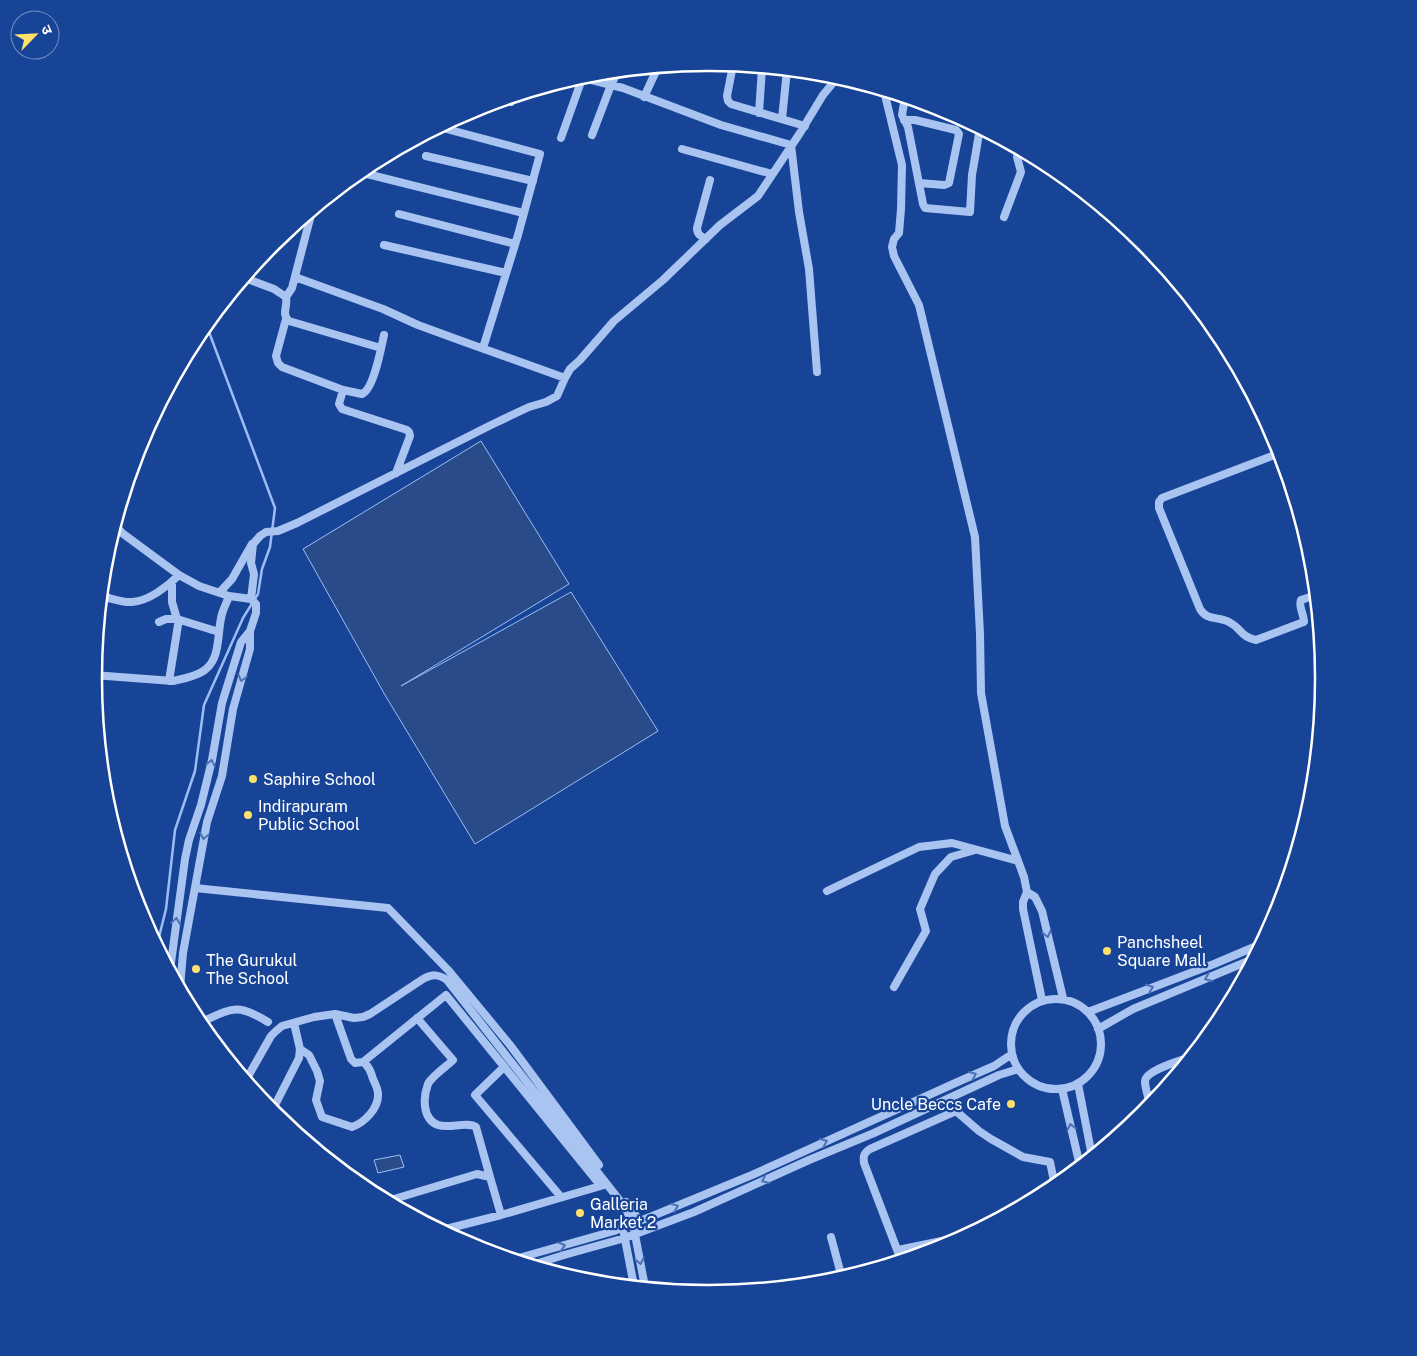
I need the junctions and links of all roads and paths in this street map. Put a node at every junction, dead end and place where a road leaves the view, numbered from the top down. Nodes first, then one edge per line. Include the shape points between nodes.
1 (732, 72) edge
2 (655, 74) edge
3 (762, 74) edge
4 (786, 76) edge
5 (614, 79) edge
6 (598, 82) edge
7 (832, 84) edge
8 (611, 85) junction
9 (578, 86) edge
10 (644, 97) junction
11 (886, 98) edge
12 (903, 103) edge
13 (759, 113) junction
14 (782, 119) junction
15 (904, 120) junction
16 (804, 126) junction
17 (449, 130) edge
18 (592, 135) dead end
19 (979, 135) edge
20 (561, 138) dead end
21 (791, 145) junction
22 (682, 149) dead end
23 (426, 156) dead end
24 (1017, 156) edge
25 (914, 159) junction
26 (901, 161) junction
27 (772, 174) junction
28 (370, 175) edge
29 (710, 180) dead end
30 (533, 181) junction
31 (919, 183) junction
32 (524, 213) junction
33 (399, 214) dead end
34 (1004, 217) dead end
35 (309, 221) edge
36 (706, 238) junction
37 (514, 244) junction
38 (384, 245) dead end
39 (506, 273) junction
40 (294, 277) junction
41 (250, 280) edge
42 (286, 297) junction
43 (286, 319) junction
44 (384, 336) dead end
45 (381, 348) junction
46 (483, 348) junction
47 (817, 372) dead end
48 (565, 378) junction
49 (342, 390) junction
50 (1273, 456) edge
51 (396, 473) junction
52 (120, 531) edge
53 (122, 534) joint
54 (253, 544) junction
55 (179, 575) junction
56 (172, 582) junction
57 (220, 592) junction
58 (230, 596) junction
59 (107, 597) edge
60 (1310, 597) edge
61 (253, 602) junction
62 (159, 622) dead end
63 (177, 622) junction
64 (250, 631) junction
65 (218, 632) junction
66 (102, 676) edge
67 (169, 681) junction
68 (977, 849) junction
69 (1018, 860) junction
70 (195, 888) junction
71 (827, 891) dead end
72 (1027, 892) junction
73 (1252, 948) edge
74 (171, 960) edge
75 (1244, 963) edge
76 (181, 977) edge
77 (894, 987) dead end
78 (1129, 997) junction
79 (1064, 998) junction
80 (1042, 1000) junction
81 (1133, 1009) junction
82 (1088, 1012) junction
83 (334, 1014) junction
84 (417, 1018) junction
85 (207, 1019) edge
86 (268, 1022) dead end
87 (294, 1023) junction
88 (1098, 1030) junction
89 (300, 1049) junction
90 (1012, 1054) junction
91 (1179, 1061) edge
92 (363, 1062) junction
93 (504, 1067) junction
94 (1018, 1069) junction
95 (249, 1075) edge
96 (1078, 1084) junction
97 (1062, 1089) junction
98 (1148, 1096) edge
99 (276, 1104) edge
100 (870, 1121) junction
101 (894, 1123) junction
102 (874, 1132) junction
103 (900, 1136) junction
104 (1091, 1149) edge
105 (1078, 1159) edge
106 (490, 1177) junction
107 (1053, 1177) edge
108 (604, 1185) junction
109 (561, 1197) junction
110 (397, 1198) edge
111 (501, 1215) junction
112 (636, 1222) junction
113 (452, 1228) edge
114 (623, 1228) junction
115 (636, 1234) junction
116 (831, 1237) dead end
117 (625, 1238) junction
118 (928, 1244) edge
119 (898, 1250) junction
120 (899, 1254) edge
121 (526, 1257) edge
122 (542, 1261) edge
123 (840, 1270) edge
124 (633, 1280) edge
125 (645, 1281) edge

1 - 13 street via 728,101
2 - 10 street
3 - 13 street
4 - 14 street
5 - 8 street
6 - 8 street
7 - 16 street
8 - 10 street
8 - 18 street
9 - 20 street
10 - 21 street via 721,125
11 - 26 street
12 - 15 street
13 - 14 street
14 - 16 street
15 - 25 street
15 - 31 street via 956,130 959,134 949,183
16 - 21 street
17 - 30 street via 540,154
19 - 31 street via 970,212 925,208
21 - 27 street
21 - 47 street via 809,268
22 - 27 street
23 - 30 street
24 - 34 street via 1021,172
25 - 26 street
25 - 31 street
26 - 69 street via 900,233 892,247 919,305 975,537 981,694 1005,826
27 - 36 street via 758,196
28 - 32 street
29 - 36 street via 697,228 699,235
30 - 32 street
32 - 37 street
33 - 37 street
35 - 40 street
36 - 48 street via 614,321
37 - 39 street
38 - 39 street
39 - 46 street
40 - 42 street
40 - 46 street
41 - 42 street
42 - 43 street
43 - 45 street
43 - 49 street via 276,356 278,363
44 - 45 street
45 - 49 street via 366,391 362,394
46 - 48 street
48 - 51 street via 557,396
49 - 51 street via 339,404 342,409 409,432
50 - 60 street via 1162,498 1158,508 1200,609 1207,617 1229,621 1248,639 1256,640 1304,622 1300,602
51 - 54 street via 305,519 263,534
52 - 53 street
53 - 55 street
54 - 57 street via 232,579
54 - 61 street
55 - 56 street
55 - 57 street via 199,586
56 - 59 street via 137,601
56 - 63 street
57 - 58 street
58 - 61 street
58 - 65 street via 221,615
61 - 64 street via 256,613
62 - 63 street via 166,619
63 - 65 street
63 - 67 street
64 -> 70 street via 250,650 233,709 222,776 207,822
74 -> 64 street via 189,840 201,805 228,681 242,642
65 - 67 street via 215,654 205,670
66 - 67 street
68 - 69 street
68 - 71 street via 952,843 919,847
68 - 77 street via 952,857 935,874 920,909 926,931
69 - 72 street
70 - 76 street
70 - 112 street via 388,908 449,971 510,1045
72 -> 79 street via 1035,897 1042,911
72 - 80 street via 1023,902
78 -> 73 street
75 -> 81 street
78 - 81 street
78 - 82 street
79 - 80 street
79 - 82 street
80 - 90 street via 1022,1013 1016,1022 1010,1043
81 - 88 street
82 - 88 street
83 - 87 street
83 - 92 street via 351,1059 355,1063
83 - 108 street via 363,1017 431,975 447,980
84 - 92 street
84 - 93 street via 446,994
84 - 106 street via 453,1060 428,1083 424,1102 426,1113 438,1125 476,1127
85 - 86 street via 238,1009
87 - 89 street
87 - 95 street via 276,1031
88 - 96 street via 1102,1040 1098,1061
89 - 92 street via 309,1055 317,1071 320,1081 316,1100 322,1117 352,1127 367,1118 377,1101 372,1075
89 - 99 street via 300,1058
90 - 94 street
100 -> 90 street via 994,1066
91 - 98 street via 1148,1075 1145,1081
93 - 108 street
93 - 109 street via 475,1095
94 - 97 street via 1040,1087
94 - 101 street
96 - 97 street
96 - 104 street
105 -> 97 street
100 - 102 street
112 -> 100 street via 752,1175
101 - 102 street
101 - 103 street
102 -> 115 street via 694,1212
103 - 107 street via 956,1111 999,1144 1023,1157 1050,1162
103 - 119 street via 870,1149 863,1156
106 - 110 street via 477,1174
106 - 111 street
108 - 109 street
108 - 112 street
109 - 111 street
111 - 113 street
112 - 114 street
112 - 115 street
114 - 117 street
121 -> 114 street
115 - 117 street
115 -> 125 street
116 - 123 street
117 - 122 street
117 - 124 street
118 - 119 street
119 - 120 street

